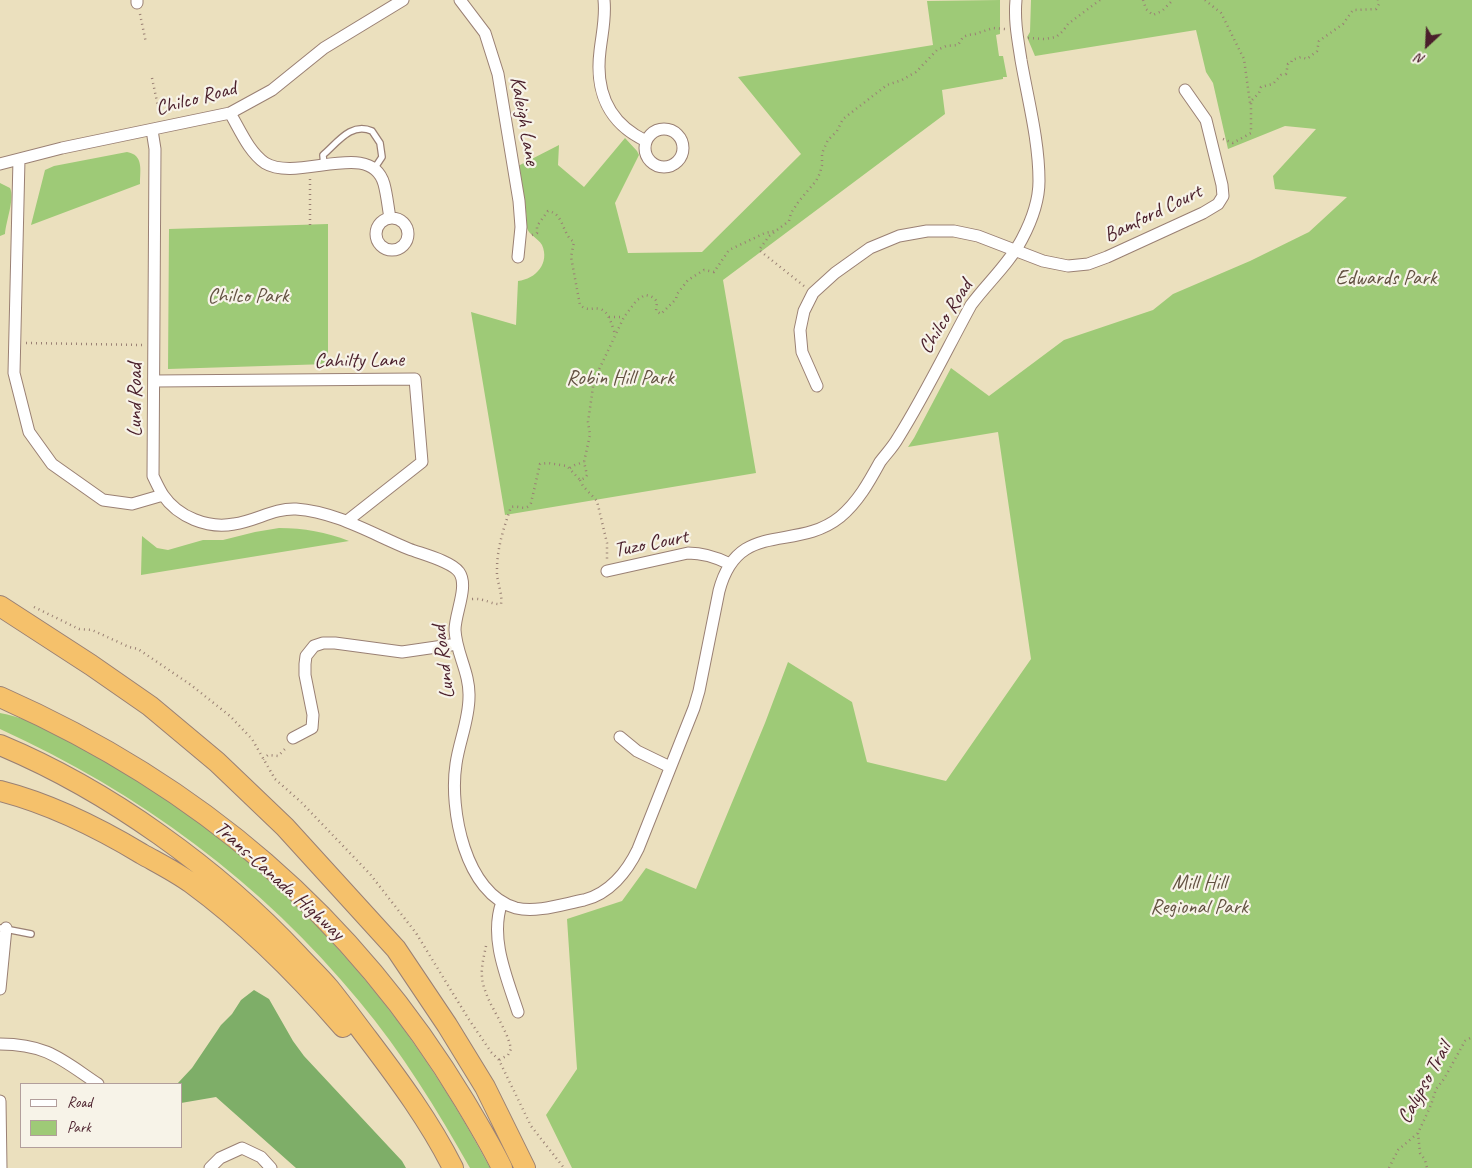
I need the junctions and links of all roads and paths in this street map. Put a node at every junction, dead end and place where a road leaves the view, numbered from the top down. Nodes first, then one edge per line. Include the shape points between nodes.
1 (403, 0) edge
2 (460, 0) edge
3 (604, 0) edge
4 (1016, 0) edge
5 (1100, 0) edge
6 (1143, 0) edge
7 (1173, 0) edge
8 (1205, 0) edge
9 (1378, 0) edge
10 (137, 1) edge
11 (1006, 29) dead end
12 (1032, 38) dead end
13 (146, 42) dead end
14 (152, 78) dead end
15 (1185, 90) dead end
16 (1250, 105) junction
17 (230, 113) junction
18 (157, 129) junction
19 (1222, 139) dead end
20 (646, 141) dead end
21 (19, 159) junction
22 (0, 164) edge
23 (324, 166) junction
24 (310, 168) junction
25 (374, 169) junction
26 (390, 218) dead end
27 (310, 225) dead end
28 (776, 231) junction
29 (532, 236) dead end
30 (1015, 250) junction
31 (518, 258) dead end
32 (808, 289) dead end
33 (609, 317) junction
34 (624, 317) junction
35 (615, 335) junction
36 (14, 343) junction
37 (154, 345) junction
38 (154, 382) junction
39 (817, 386) dead end
40 (584, 462) junction
41 (570, 468) junction
42 (580, 480) junction
43 (163, 495) junction
44 (347, 521) junction
45 (730, 564) junction
46 (607, 571) joint
47 (461, 596) junction
48 (0, 606) edge
49 (457, 644) junction
50 (0, 698) edge
51 (620, 737) dead end
52 (293, 738) joint
53 (0, 745) edge
54 (263, 758) dead end
55 (670, 767) junction
56 (0, 791) edge
57 (502, 902) junction
58 (3, 928) edge
59 (31, 934) dead end
60 (499, 934) junction
61 (0, 988) edge
62 (518, 1012) dead end
63 (1472, 1037) edge
64 (0, 1044) edge
65 (499, 1060) dead end
66 (96, 1083) edge
67 (0, 1101) edge
68 (1418, 1133) junction
69 (452, 1166) edge
70 (1, 1168) edge
71 (210, 1168) edge
72 (271, 1168) edge
73 (502, 1168) edge
74 (525, 1168) edge
75 (1389, 1168) edge
76 (1427, 1168) edge

1 - 17 street, Chilco Road via 324,48 272,90
2 - 31 street, Kaleigh Lane via 485,34 498,74 522,227
3 - 20 street via 599,61 602,93 620,124
4 - 30 street, Chilco Road via 1016,30 1039,182 1032,216
5 - 12 path via 1056,36
6 - 7 path via 1153,15
8 - 16 path via 1221,13 1244,59
9 - 16 path via 1376,9 1353,10 1343,24 1319,41 1317,51 1307,59 1292,60 1286,74 1273,84 1261,86
10 - 13 path
11 - 28 path via 993,28 968,35 958,45 937,50 916,72 887,85 844,120 822,153 816,182 798,201 789,221
14 - 18 path
15 - 30 street, Bamford Court via 1206,120 1222,185 1218,204 1088,264 1068,266 1043,262
16 - 19 path via 1251,133 1233,144
17 - 18 street, Chilco Road
17 - 24 street via 254,154 266,164 279,168
18 - 21 street, Chilco Road
18 - 37 street, Lund Road
21 - 22 street, Chilco Road
21 - 36 street
23 - 24 street
23 - 25 street via 352,162
23 - 25 lane via 323,155 351,130 365,128 372,131 380,143 382,157
24 - 27 path
25 - 26 street via 384,184
28 - 32 path via 759,250
28 - 34 path via 729,250 714,272 704,270 688,280 661,314 656,311 654,297 645,294
29 - 33 path via 537,233 537,226 548,211 558,216 569,239 574,242 571,257 580,305 588,310 599,308
30 - 39 street via 978,236 954,231 927,231 899,236 858,256 813,293 804,311 800,330 802,352
30 - 45 street, Chilco Road via 971,305 897,440 850,507 827,526 755,543 740,552
33 - 34 path
33 - 35 path
34 - 35 path
35 - 40 path via 592,388 588,422 590,435
36 - 37 path
36 - 43 street via 14,373 29,432 52,464 103,500 132,504
37 - 38 street, Lund Road
38 - 43 street, Lund Road via 153,476
38 - 44 street, Cahilty Lane via 415,379 422,462
40 - 41 path
40 - 42 path via 587,474
41 - 42 path
41 - 47 path via 558,463 540,464 529,507 511,507 496,568 501,604
42 - 46 path via 597,501 607,543
43 - 44 street, Lund Road via 177,510 195,520 216,525 235,524 274,511 296,509
44 - 47 street, Lund Road via 458,569 463,584
45 - 46 street, Tuzo Court via 701,553 688,553
45 - 55 street, Lund Road via 719,591 699,691
47 - 49 street, Lund Road via 456,618
48 - 74 highway via 150,706 217,762 285,827 396,949 485,1088
49 - 52 street via 402,652 335,643 314,646 306,656 305,664 312,728
49 - 57 street, Lund Road via 470,697 456,765 459,822 472,867 482,885
50 - 73 highway, Trans-Canada Highway via 95,743 152,777 249,848 292,886 361,958 405,1011 443,1066
51 - 55 street via 637,751
52 - 54 path via 278,756
53 - 69 highway, Trans-Canada Highway via 132,816 195,861 282,938 328,987 399,1079
55 - 57 street, Lund Road via 633,859 615,882 590,898 562,904 532,909
56 - 69 highway via 60,811 105,831 189,882 226,910 311,989
57 - 60 street
58 - 59 lane
58 - 61 street
60 - 62 street via 502,962
60 - 65 path via 489,939 482,975 510,1043 510,1052
63 - 68 path, Calypso Trail via 1465,1041 1436,1089
64 - 66 street via 24,1045 47,1051
67 - 70 street
68 - 75 path, Calypso Trail via 1398,1150
68 - 76 path via 1420,1153
71 - 72 street via 220,1158 242,1148 261,1157

